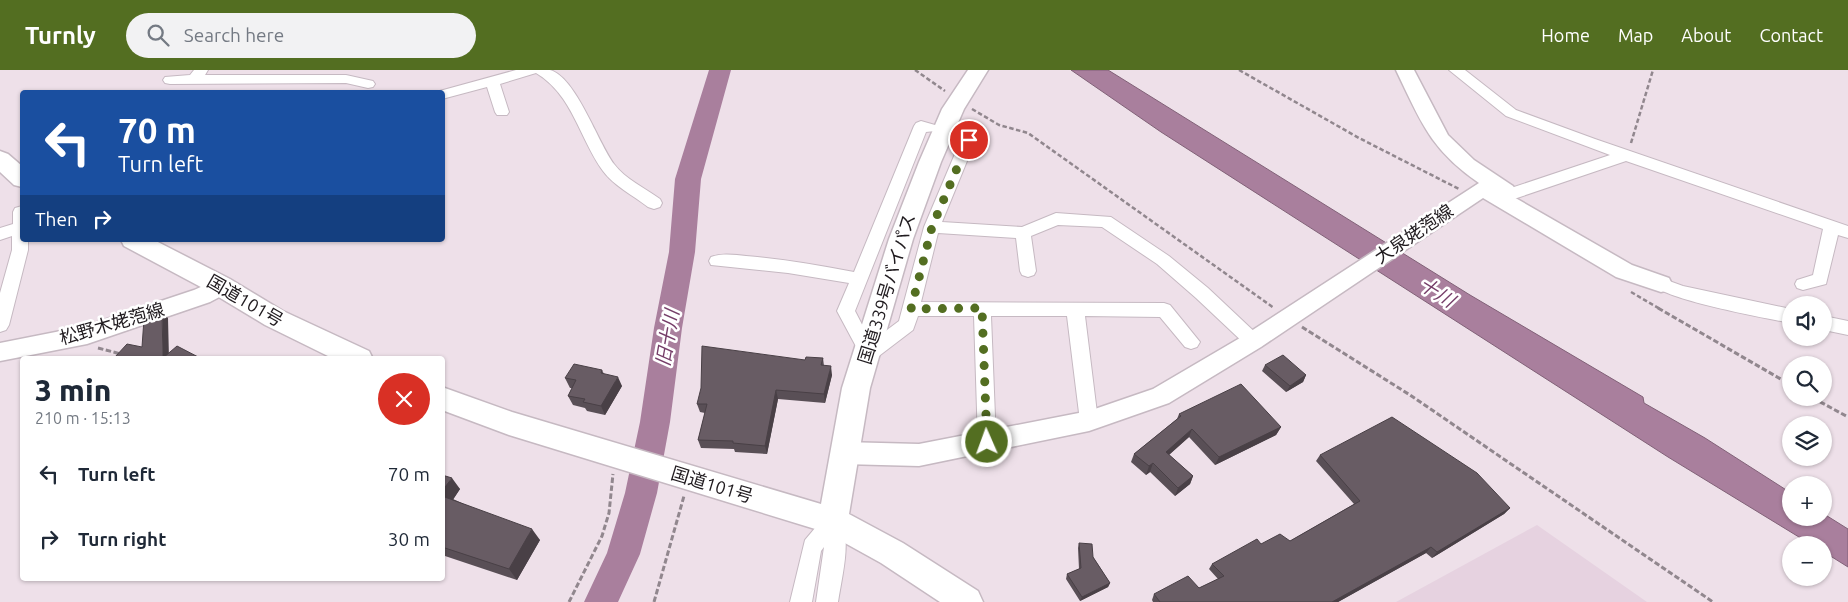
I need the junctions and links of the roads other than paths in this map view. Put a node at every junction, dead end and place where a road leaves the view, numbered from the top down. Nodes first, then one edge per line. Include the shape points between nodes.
1 (376, 70) edge
2 (532, 70) edge
3 (540, 70) edge
4 (978, 70) edge
5 (1406, 70) edge
6 (1456, 70) edge
7 (198, 74) edge
8 (277, 74) edge
9 (170, 80) dead end
10 (492, 82) junction
11 (366, 88) edge
12 (445, 95) edge
13 (502, 112) dead end
14 (930, 128) dead end
15 (961, 137) dead end
16 (1628, 155) junction
17 (0, 160) edge
18 (20, 177) edge
19 (1511, 194) junction
20 (654, 203) dead end
21 (20, 221) edge
22 (1832, 226) junction
23 (932, 227) junction
24 (1848, 232) edge
25 (1023, 233) junction
26 (0, 234) edge
27 (20, 242) edge
28 (137, 242) edge
29 (716, 261) dead end
30 (1028, 272) dead end
31 (858, 279) junction
32 (1661, 284) junction
33 (1803, 284) dead end
34 (222, 286) junction
35 (982, 308) junction
36 (911, 309) junction
37 (1075, 309) junction
38 (1782, 314) edge
39 (0, 325) edge
40 (1832, 325) edge
41 (1848, 328) edge
42 (1253, 341) junction
43 (1191, 342) dead end
44 (0, 352) edge
45 (866, 354) junction
46 (354, 356) edge
47 (445, 399) edge
48 (1089, 421) junction
49 (987, 442) junction
50 (844, 454) junction
51 (832, 521) junction
52 (801, 602) edge
53 (827, 602) edge
54 (967, 602) edge

1 - 11 street
2 - 10 street
3 - 20 street via 550,74 564,89 609,169
4 - 45 highway, 国道339号バイパス via 961,97 909,217
5 - 19 main road via 1436,131 1454,152
6 - 16 street via 1512,112
7 - 8 street
7 - 9 street
8 - 11 street via 346,78
10 - 12 street
10 - 13 street
14 - 31 street via 921,126
15 - 23 street via 969,140
16 - 19 street
16 - 22 street
17 - 18 highway
19 - 32 main road via 1642,268
21 - 26 street
22 - 24 street
22 - 33 street via 1820,280
23 - 25 street
23 - 36 street
25 - 30 street
25 - 42 street via 1056,219 1105,221 1163,260
27 - 39 street
28 - 34 highway, 国道101号
29 - 31 street via 761,262
31 - 45 street via 846,311
32 - 38 street via 1680,292
32 - 42 main road, 大泉姥萢線 via 1624,270 1483,189
34 - 44 main road, 松野木姥萢線 via 202,296 87,335
34 - 46 highway, 国道101号 via 274,318
35 - 36 street
35 - 37 street
35 - 49 street
36 - 45 street via 907,325
37 - 43 street via 1164,310
37 - 48 street
40 - 41 street
42 - 48 main road, 大泉姥萢線 via 1161,396
45 - 50 highway, 国道339号バイパス
47 - 51 highway, 国道101号 via 610,463 681,485
48 - 49 main road, 大泉姥萢線
49 - 50 main road, 大泉姥萢線 via 920,455
50 - 51 highway, 国道339号バイパス
51 - 52 street via 812,547
51 - 53 street via 836,554
51 - 54 highway, 国道101号 via 892,553

